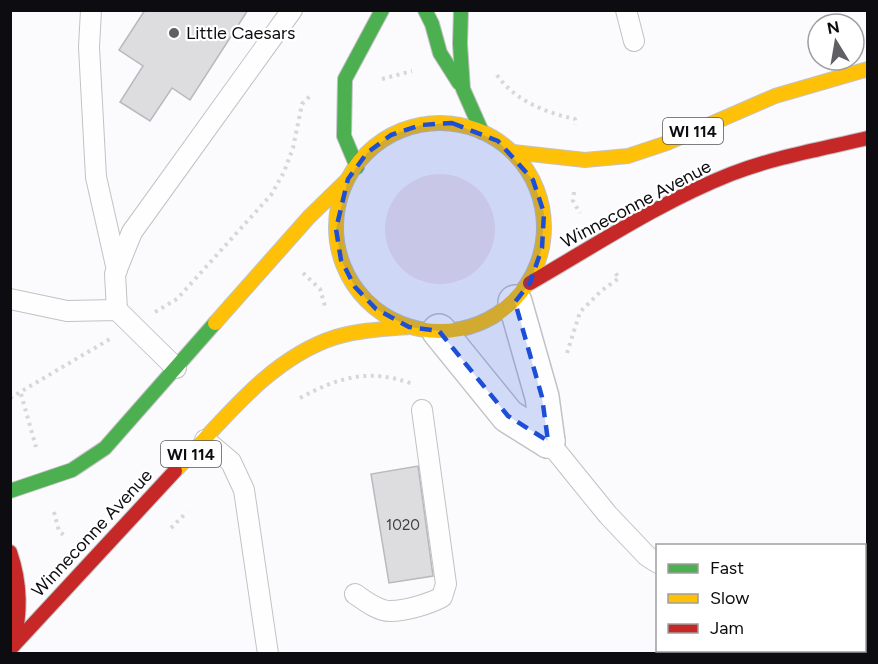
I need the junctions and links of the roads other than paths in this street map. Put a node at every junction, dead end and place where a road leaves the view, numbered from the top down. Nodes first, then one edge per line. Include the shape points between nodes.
1 (91, 10) edge
2 (292, 10) edge
3 (382, 10) edge
4 (425, 10) edge
5 (461, 10) edge
6 (626, 10) edge
7 (634, 41) dead end
8 (867, 69) edge
9 (463, 89) junction
10 (482, 132) junction
11 (867, 138) edge
12 (513, 152) junction
13 (357, 167) junction
14 (348, 179) junction
15 (117, 270) junction
16 (523, 292) junction
17 (10, 299) edge
18 (117, 310) junction
19 (424, 329) junction
20 (176, 368) junction
21 (422, 410) dead end
22 (205, 440) junction
23 (548, 441) junction
24 (10, 491) edge
25 (10, 552) edge
26 (656, 562) edge
27 (356, 594) dead end
28 (12, 648) edge
29 (268, 654) edge

1 - 15 lane via 89,58 96,177
2 - 15 lane via 132,232
3 - 13 main road via 345,79 344,136
4 - 9 main road via 440,53
5 - 9 main road
6 - 7 lane
8 - 12 main road, WI 114 via 762,101 630,155 590,161
9 - 10 main road
10 - 12 main road
10 - 13 main road via 452,123 421,125 392,135 366,153
11 - 16 main road, Winneconne Avenue via 714,181 635,222
12 - 16 main road via 533,180 544,213 542,248
13 - 14 main road
14 - 19 main road via 336,229 342,260 355,287 376,309
14 - 20 main road via 279,250
15 - 18 lane
16 - 19 main road via 490,318 470,326
16 - 23 street
17 - 18 lane via 68,310
18 - 20 lane
19 - 22 main road, Winneconne Avenue / WI 114 via 335,338 290,360 248,393
19 - 23 street via 508,416
20 - 24 main road via 89,462
21 - 27 lane via 447,584 442,597 429,604 389,611
22 - 28 main road, Winneconne Avenue / WI 114 via 71,580
22 - 29 lane via 231,462 244,490
23 - 26 lane via 608,515
25 - 28 main road via 21,593 20,620

